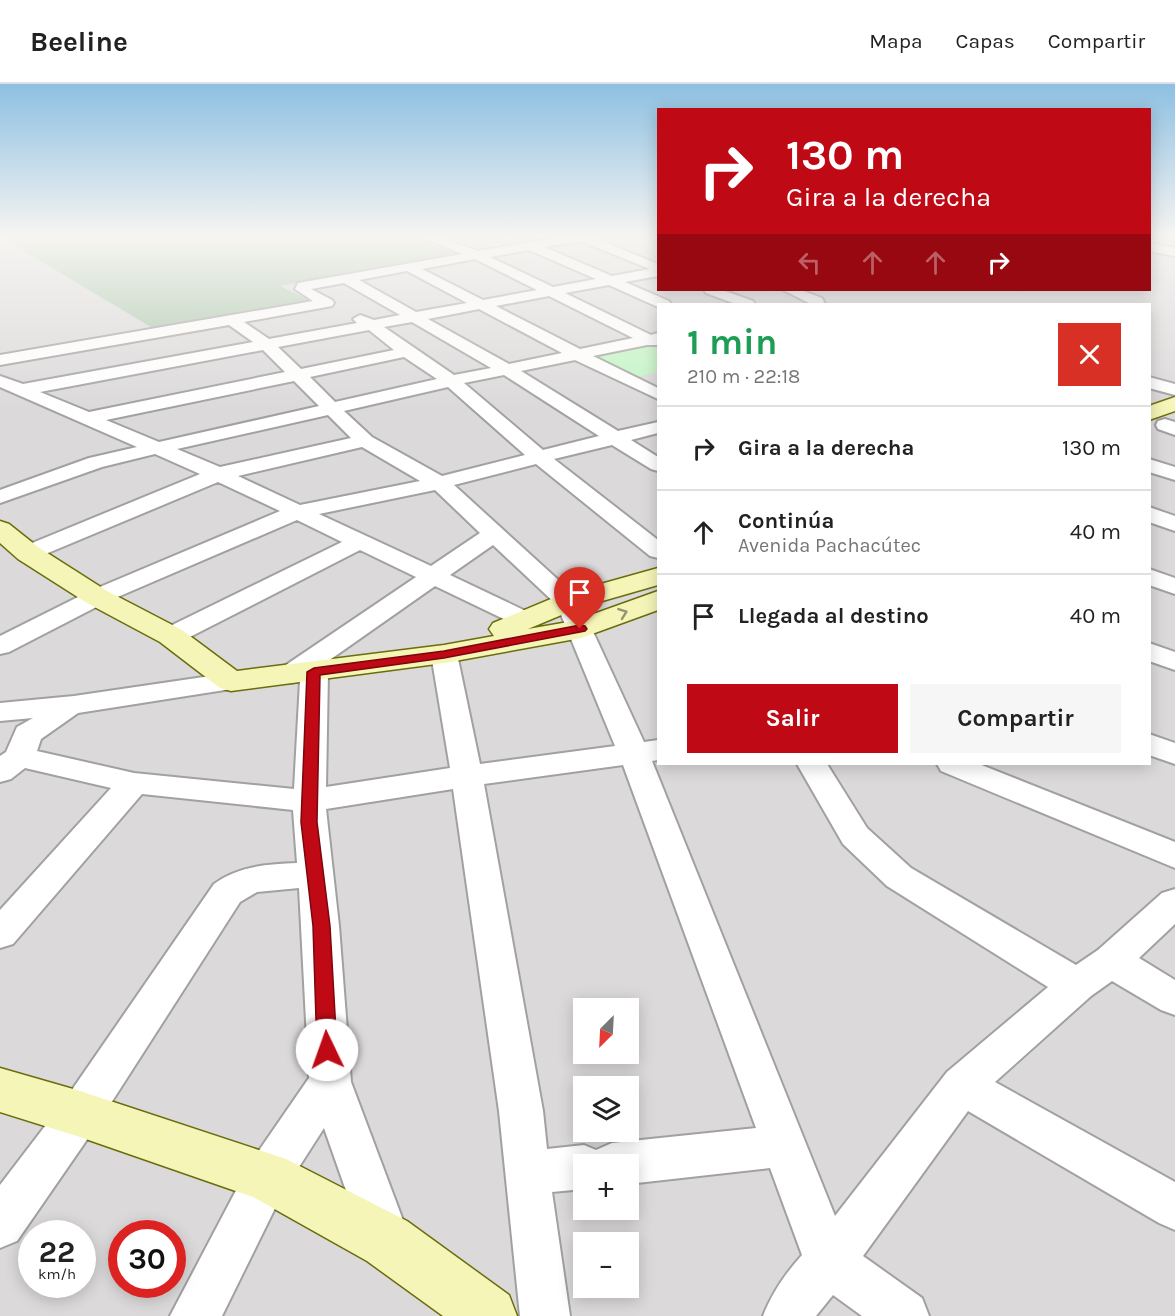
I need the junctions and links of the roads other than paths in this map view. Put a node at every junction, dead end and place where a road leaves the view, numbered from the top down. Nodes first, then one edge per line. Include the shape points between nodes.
1 (312, 294) edge
2 (376, 294) edge
3 (465, 294) edge
4 (533, 294) edge
5 (553, 294) edge
6 (642, 294) edge
7 (723, 294) edge
8 (801, 294) edge
9 (327, 303) junction
10 (482, 303) junction
11 (662, 303) edge
12 (745, 303) edge
13 (818, 303) edge
14 (416, 316) junction
15 (232, 320) junction
16 (372, 325) junction
17 (655, 341) edge
18 (266, 344) junction
19 (407, 352) junction
20 (578, 355) junction
21 (0, 360) edge
22 (506, 369) junction
23 (297, 376) junction
24 (0, 381) edge
25 (451, 381) junction
26 (1151, 383) edge
27 (20, 390) junction
28 (1175, 390) edge
29 (657, 394) edge
30 (1175, 403) edge
31 (333, 408) junction
32 (88, 418) junction
33 (1163, 424) edge
34 (657, 428) edge
35 (618, 438) junction
36 (366, 441) junction
37 (156, 448) junction
38 (540, 458) junction
39 (657, 464) edge
40 (1151, 466) edge
41 (218, 474) junction
42 (1175, 474) edge
43 (439, 483) junction
44 (0, 497) edge
45 (297, 512) junction
46 (1151, 515) edge
47 (1175, 524) edge
48 (0, 529) edge
49 (494, 534) junction
50 (358, 543) junction
51 (657, 550) edge
52 (28, 553) junction
53 (0, 563) edge
54 (657, 576) edge
55 (434, 577) junction
56 (1151, 577) edge
57 (1175, 587) edge
58 (97, 597) junction
59 (657, 600) edge
60 (574, 616) junction
61 (525, 620) junction
62 (171, 636) junction
63 (0, 646) edge
64 (1151, 652) edge
65 (444, 654) junction
66 (1151, 658) edge
67 (1175, 664) edge
68 (302, 674) junction
69 (231, 681) junction
70 (74, 705) junction
71 (0, 712) edge
72 (1151, 745) edge
73 (646, 752) edge
74 (1175, 754) edge
75 (9, 764) edge
76 (813, 765) edge
77 (954, 765) edge
78 (467, 776) junction
79 (135, 783) junction
80 (308, 801) junction
81 (1175, 856) edge
82 (315, 874) junction
83 (1175, 903) edge
84 (0, 934) edge
85 (1111, 961) junction
86 (1077, 985) junction
87 (1175, 999) edge
88 (330, 1082) junction
89 (962, 1085) junction
90 (0, 1090) edge
91 (80, 1114) junction
92 (784, 1146) junction
93 (639, 1161) edge
94 (573, 1168) edge
95 (527, 1173) junction
96 (267, 1177) junction
97 (1175, 1207) edge
98 (0, 1224) edge
99 (387, 1241) junction
100 (829, 1262) junction
101 (195, 1316) edge
102 (488, 1316) edge
103 (545, 1316) edge
104 (788, 1316) edge
105 (904, 1316) edge

1 - 9 street
2 - 14 street
3 - 10 street
4 - 10 street
5 - 17 street
6 - 11 street
7 - 12 street
8 - 13 street
9 - 15 street
9 - 16 street
10 - 14 street
10 - 20 street
14 - 16 street
14 - 22 street
15 - 18 street
15 - 21 street
16 - 18 street
16 - 19 street
17 - 20 street
18 - 23 street
18 - 27 street
19 - 23 street
19 - 25 street
20 - 22 street
20 - 29 street
22 - 25 street
22 - 35 street
23 - 31 street
23 - 32 street
24 - 27 street
25 - 31 street
25 - 38 street
26 - 28 street
27 - 32 street
30 - 33 street
31 - 36 street
31 - 37 street
32 - 37 street
34 - 35 street
35 - 38 street
35 - 39 street
36 - 41 street
36 - 43 street
37 - 41 street
37 - 44 street via 96,462
38 - 43 street
38 - 51 street
40 - 42 street
41 - 45 street
41 - 52 street
43 - 45 street
43 - 49 street
45 - 50 street
45 - 58 street
46 - 47 street
48 - 52 street
49 - 55 street
49 - 60 street
50 - 55 street
50 - 62 street
52 - 53 street
52 - 58 street
54 - 60 street
55 - 61 street
55 - 68 street
56 - 57 street
58 - 62 street
58 - 63 street
60 -> 59 street
60 - 61 street
60 - 65 street
60 - 73 street
61 - 65 street
62 - 69 street
64 - 67 street
65 - 68 street
65 - 78 street
66 - 67 street
68 - 69 street
68 - 80 street
69 - 70 street
70 - 71 street
70 - 75 street via 28,734
72 - 74 street
73 - 78 street
73 - 92 street
75 - 79 street
76 - 86 street via 855,836 899,877
77 - 81 street
78 - 80 street
78 - 95 street via 521,1112
79 - 80 street
79 - 84 street
80 - 82 street
82 - 88 street
82 - 91 street via 254,880 236,884 227,893
83 - 85 street
85 - 86 street
85 - 87 street
86 - 89 street
88 - 96 street
88 - 99 street
89 - 97 street
89 - 100 street
90 - 91 street
91 - 96 street
91 - 98 street
92 - 93 street
92 - 100 street
94 - 95 street
95 - 103 street
96 - 99 street
96 - 101 street
99 - 102 street
100 - 104 street
100 - 105 street

